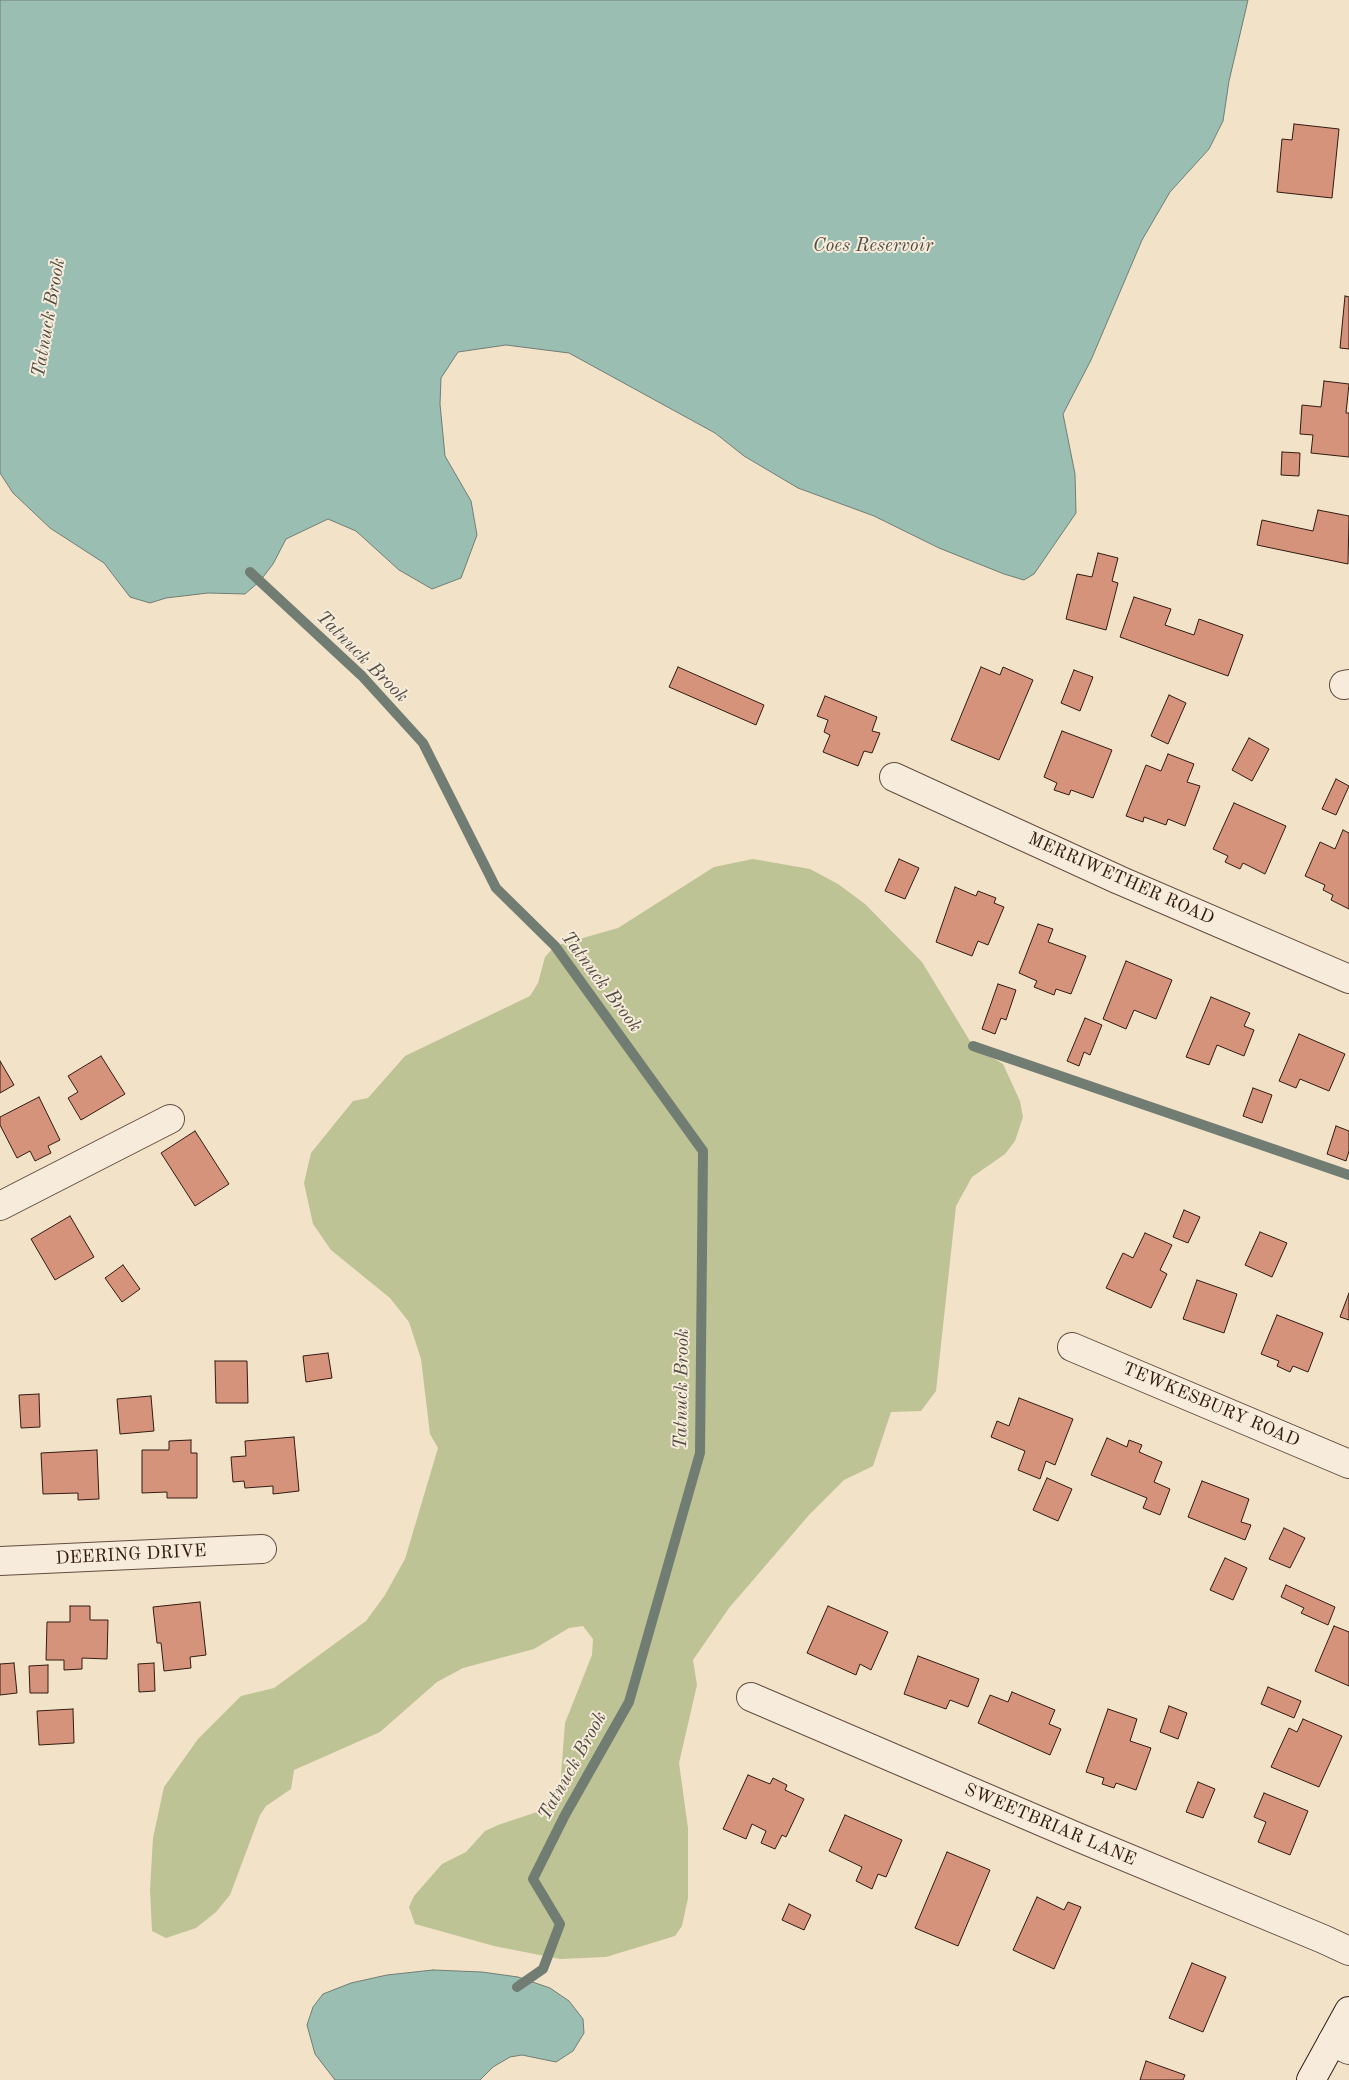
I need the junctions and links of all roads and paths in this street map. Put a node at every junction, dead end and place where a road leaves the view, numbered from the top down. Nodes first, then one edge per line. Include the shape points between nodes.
1 (894, 777) dead end
2 (1349, 979) edge
3 (170, 1119) dead end
4 (0, 1206) edge
5 (1072, 1347) dead end
6 (1349, 1464) edge
7 (262, 1549) dead end
8 (0, 1561) edge
9 (751, 1698) dead end
10 (1349, 1951) edge
11 (1349, 2011) edge
12 (1340, 2046) edge
13 (1311, 2080) edge

1 - 2 street, MERRIWETHER ROAD via 1126,883
3 - 4 street
5 - 6 street, TEWKESBURY ROAD
7 - 8 street, DEERING DRIVE
9 - 10 street, SWEETBRIAR LANE
11 - 12 street
12 - 13 street

